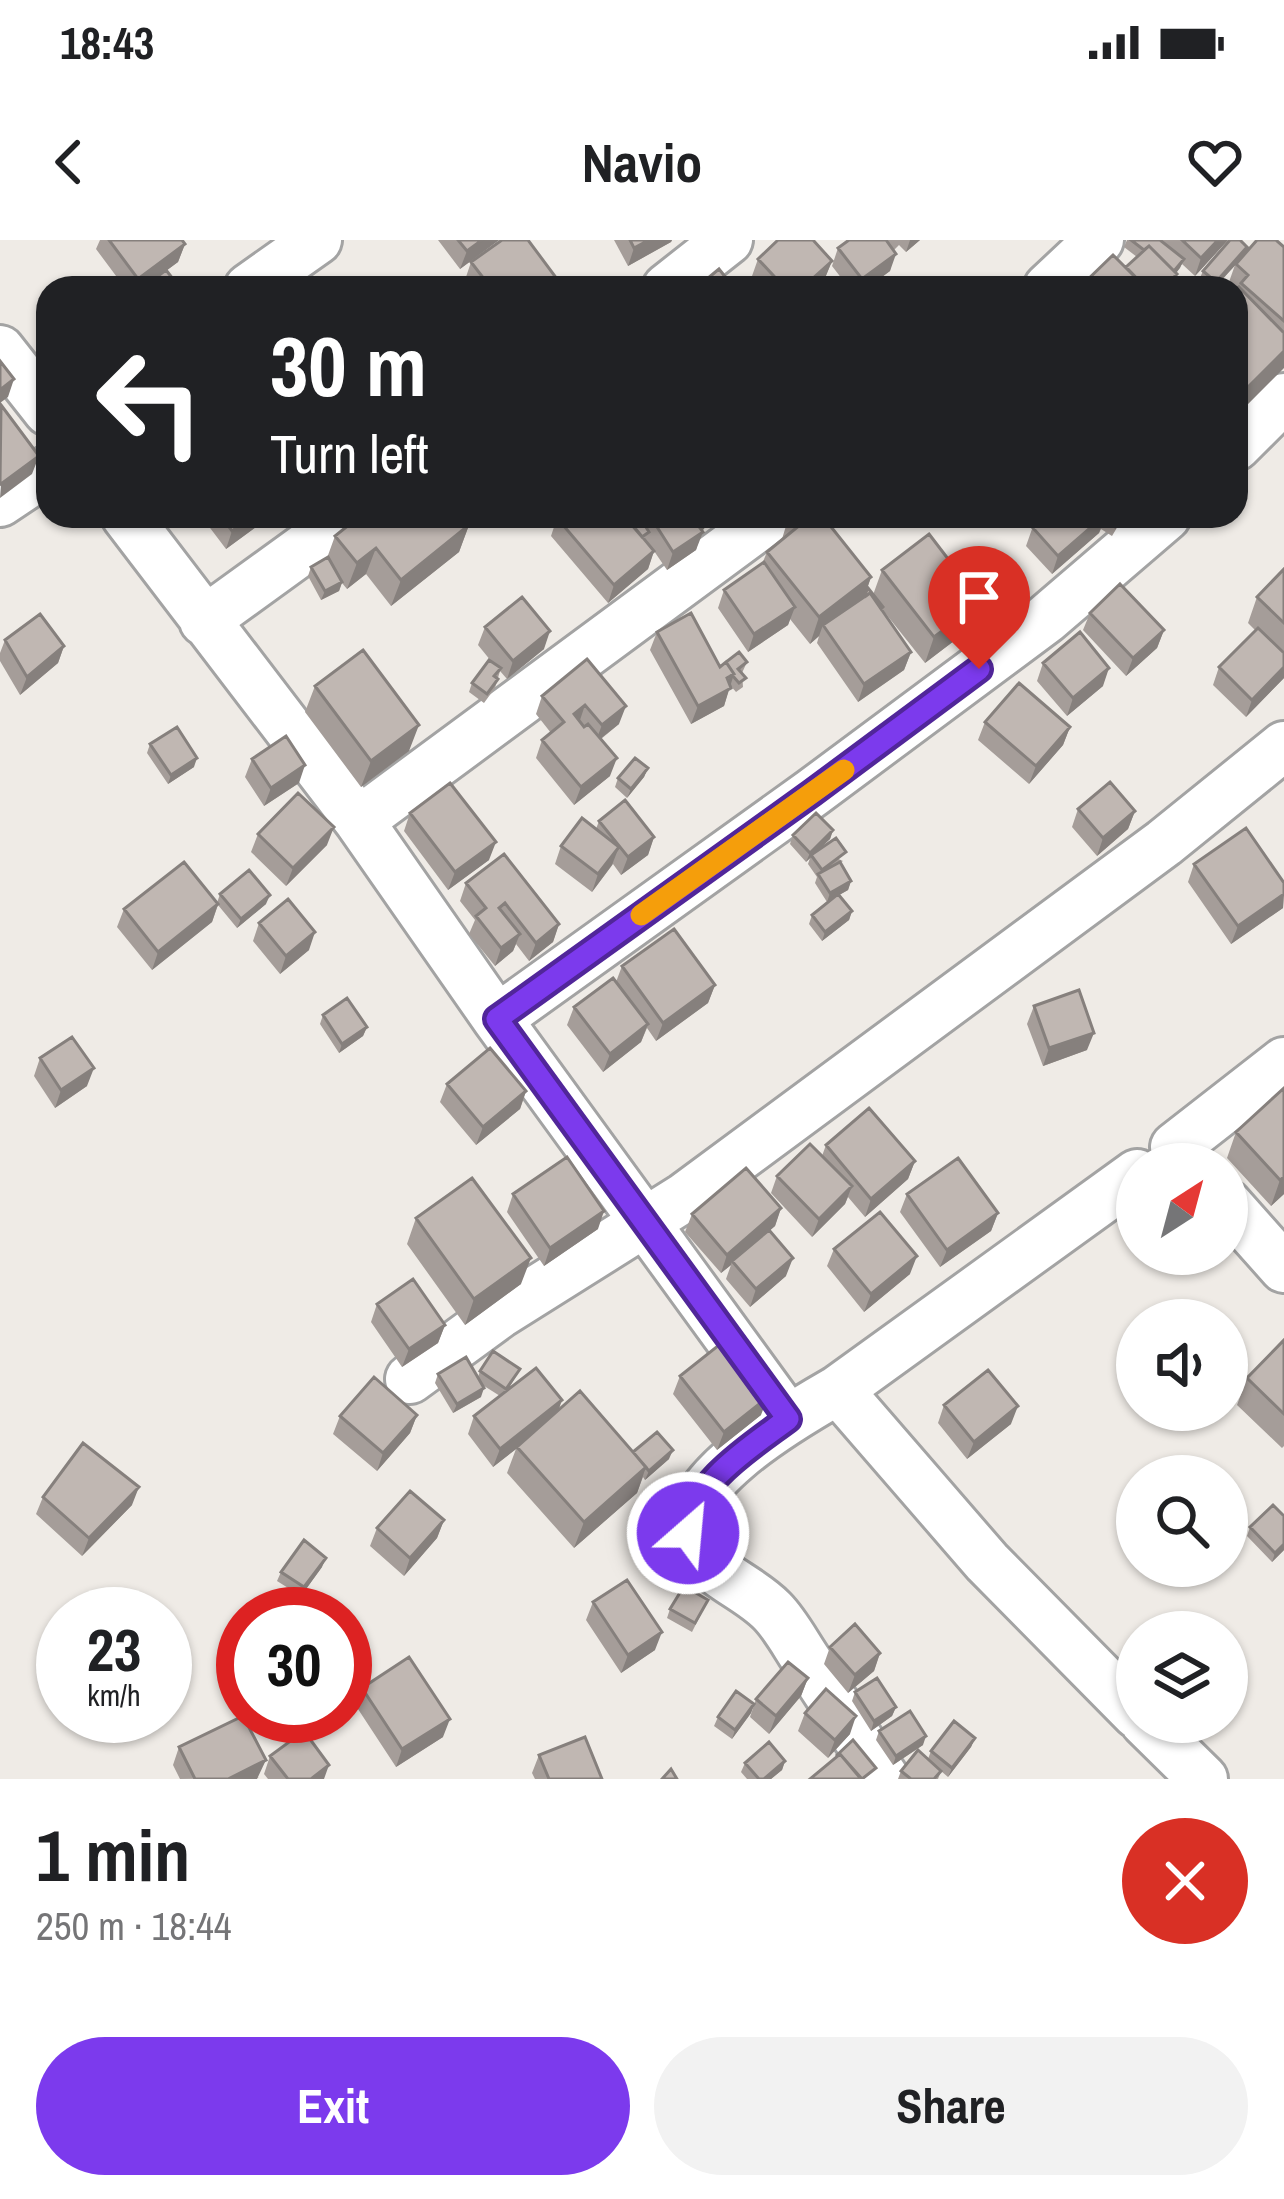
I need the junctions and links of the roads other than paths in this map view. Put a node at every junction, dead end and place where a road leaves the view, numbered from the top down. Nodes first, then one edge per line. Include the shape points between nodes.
1 (317, 240) edge
2 (728, 240) edge
3 (1099, 240) edge
4 (266, 276) edge
5 (683, 276) edge
6 (1061, 276) edge
7 (0, 350) edge
8 (36, 396) edge
9 (1284, 398) edge
10 (1248, 434) edge
11 (36, 478) edge
12 (0, 502) edge
13 (135, 528) edge
14 (332, 528) edge
15 (756, 528) edge
16 (1152, 528) edge
17 (204, 621) junction
18 (1284, 746) edge
19 (359, 821) junction
20 (497, 1019) junction
21 (1284, 1062) edge
22 (1186, 1143) edge
23 (1116, 1195) edge
24 (647, 1223) junction
25 (1248, 1228) edge
26 (1284, 1268) edge
27 (410, 1379) dead end
28 (838, 1390) junction
29 (788, 1419) junction
30 (1116, 1693) edge
31 (1166, 1743) edge
32 (885, 1779) edge
33 (1203, 1779) edge

1 - 4 street
2 - 5 street
3 - 6 street
7 - 8 street
9 - 10 street
11 - 12 street
13 - 17 street
14 - 17 street
15 - 19 street
16 - 20 street via 1046,619
17 - 19 street
18 - 24 street
19 - 20 street
20 - 24 street
21 - 22 street
23 - 28 street
24 - 27 street
24 - 29 street
25 - 26 street
28 - 29 street
28 - 30 street via 987,1562
29 - 32 street via 727,1465 694,1505 688,1533 708,1564 772,1611
31 - 33 street

